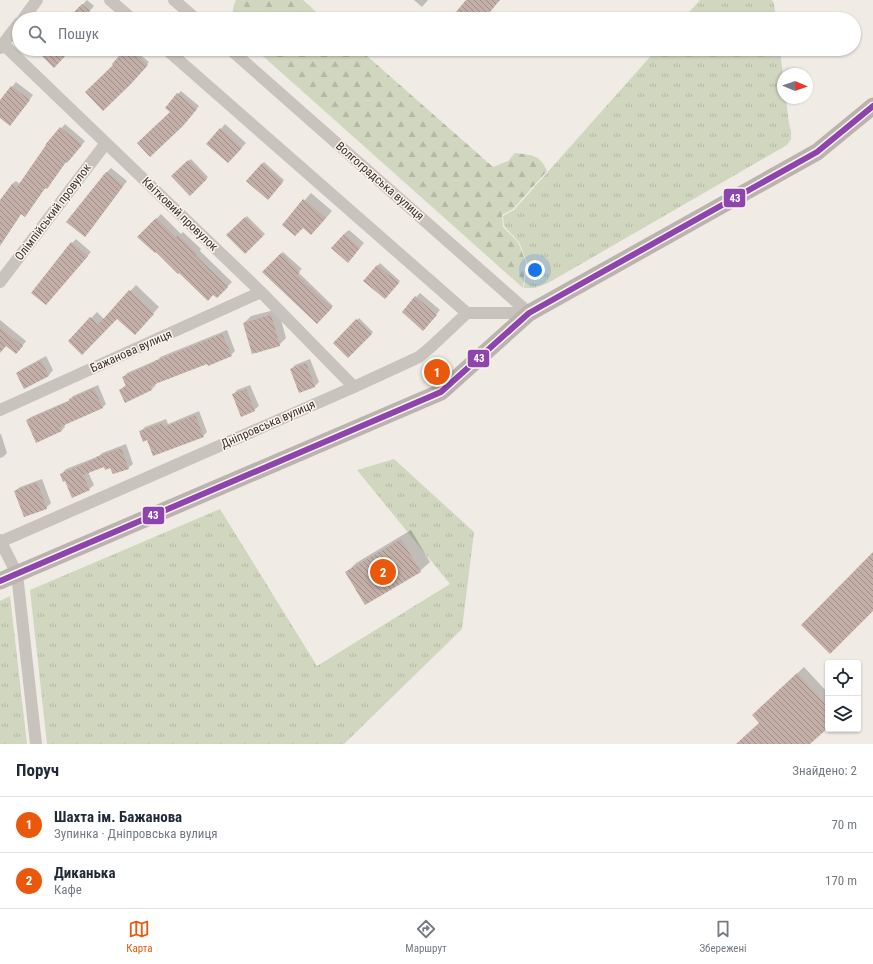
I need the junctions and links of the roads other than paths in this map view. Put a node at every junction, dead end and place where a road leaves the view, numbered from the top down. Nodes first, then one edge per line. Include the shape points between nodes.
1 (37, 0) edge
2 (110, 0) edge
3 (174, 0) edge
4 (28, 12) edge
5 (124, 12) edge
6 (188, 12) edge
7 (12, 33) edge
8 (2, 46) edge
9 (12, 55) edge
10 (13, 56) edge
11 (174, 56) edge
12 (238, 56) edge
13 (873, 106) edge
14 (106, 143) junction
15 (0, 282) edge
16 (261, 292) junction
17 (467, 313) junction
18 (529, 313) junction
19 (354, 387) junction
20 (0, 410) edge
21 (0, 541) edge
22 (17, 574) junction
23 (0, 581) edge
24 (36, 744) edge

1 - 4 street
2 - 5 street
3 - 6 street
7 - 8 street
8 - 9 street, Квітковий провулок
10 - 14 street, Квітковий провулок
11 - 17 street
12 - 18 street, Волгоградська вулиця
13 - 18 street via 817,152
14 - 15 street, Олімпійський провулок
14 - 16 street, Квітковий провулок
16 - 19 street, Квітковий провулок
16 - 20 street, Бажанова вулиця
17 - 18 street
17 - 19 street, Дніпровська вулиця via 419,357
18 - 22 street via 441,392
19 - 21 street, Дніпровська вулиця
21 - 22 street
22 - 23 street
22 - 24 street

